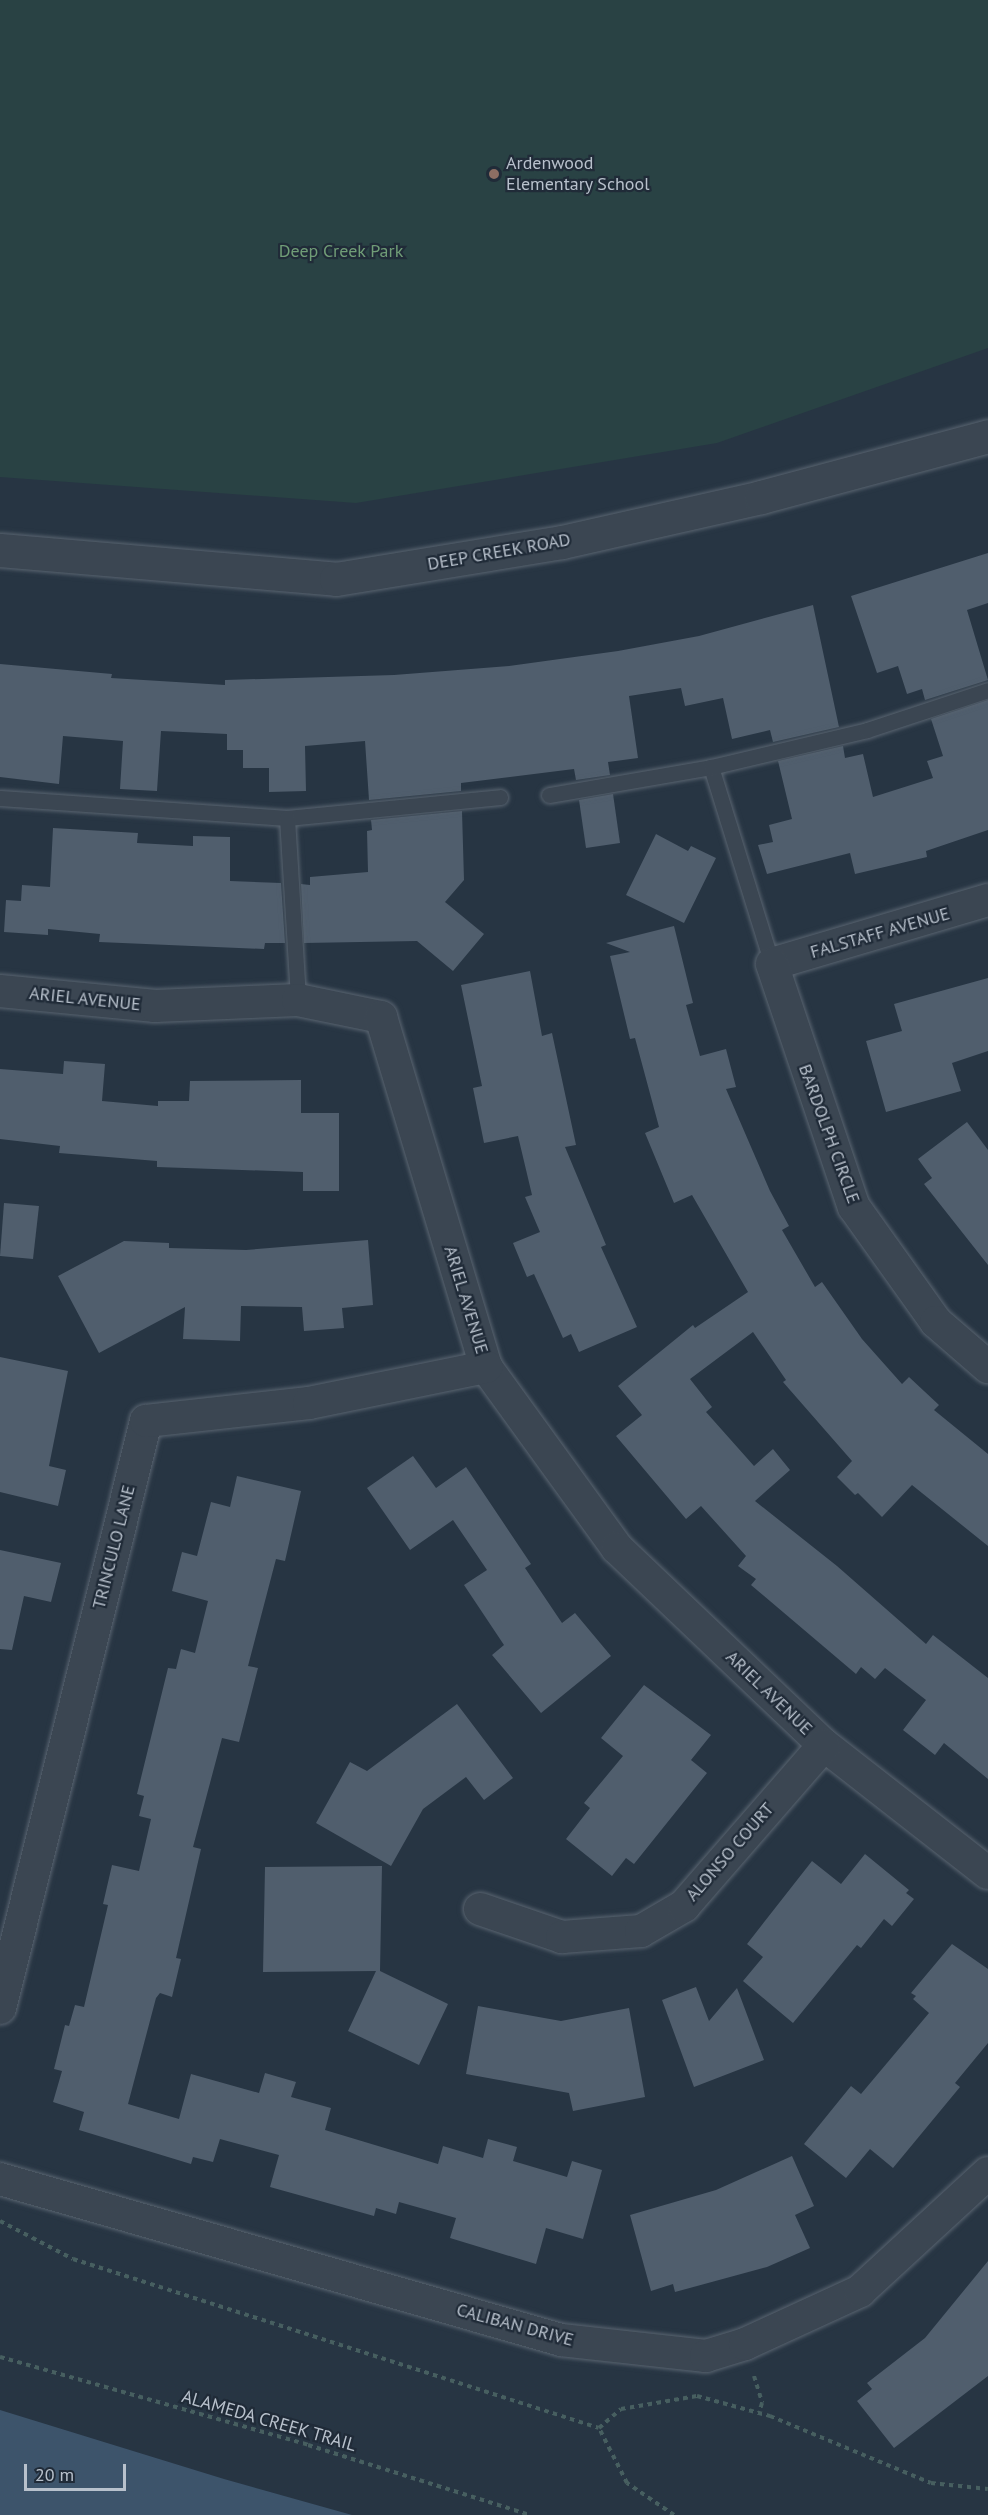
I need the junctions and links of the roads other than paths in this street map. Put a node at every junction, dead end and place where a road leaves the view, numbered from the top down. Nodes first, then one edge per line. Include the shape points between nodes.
1 (988, 436) edge
2 (0, 550) edge
3 (988, 690) edge
4 (711, 767) junction
5 (549, 795) dead end
6 (500, 796) dead end
7 (0, 798) edge
8 (286, 818) junction
9 (988, 900) edge
10 (772, 964) junction
11 (0, 991) edge
12 (298, 1000) junction
13 (486, 1367) junction
14 (988, 1367) edge
15 (824, 1745) junction
16 (988, 1873) edge
17 (480, 1909) dead end
18 (0, 2008) edge
19 (988, 2173) edge
20 (0, 2179) edge

1 - 2 street, DEEP CREEK ROAD via 761,497 574,539 336,579
3 - 4 lane via 867,730
4 - 5 lane
4 - 10 lane
6 - 8 lane
7 - 8 lane
8 - 12 lane
9 - 10 street, FALSTAFF AVENUE
10 - 14 street, BARDOLPH CIRCLE via 854,1207 936,1322
11 - 12 street, ARIEL AVENUE via 155,1006
12 - 13 street, ARIEL AVENUE via 381,1017
13 - 15 street, ARIEL AVENUE via 617,1548
13 - 18 street, TRINCULO LANE via 309,1403 146,1420
15 - 16 street, ARIEL AVENUE
15 - 17 street, ALONSO COURT via 684,1906 641,1931 562,1937
19 - 20 street, CALIBAN DRIVE via 860,2291 745,2344 705,2356 561,2340

